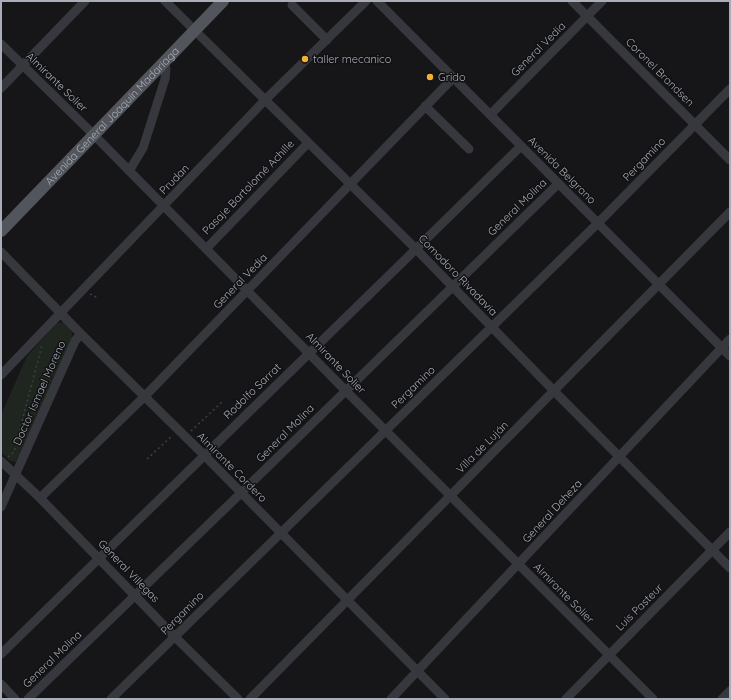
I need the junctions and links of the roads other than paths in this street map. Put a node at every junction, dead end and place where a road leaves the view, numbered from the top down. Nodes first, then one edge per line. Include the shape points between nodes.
1 (85, 1) edge
2 (165, 1) edge
3 (223, 1) edge
4 (366, 1) edge
5 (572, 1) edge
6 (602, 1) edge
7 (381, 2) edge
8 (292, 5) dead end
9 (587, 16) junction
10 (195, 30) junction
11 (327, 40) junction
12 (1, 44) edge
13 (164, 62) junction
14 (23, 66) junction
15 (453, 78) junction
16 (1, 88) edge
17 (730, 89) edge
18 (265, 100) junction
19 (425, 106) junction
20 (491, 114) junction
21 (695, 124) junction
22 (94, 135) junction
23 (308, 143) junction
24 (521, 146) junction
25 (469, 149) dead end
26 (730, 160) edge
27 (129, 171) junction
28 (351, 184) junction
29 (558, 184) junction
30 (164, 207) junction
31 (730, 212) edge
32 (598, 223) junction
33 (1, 231) edge
34 (206, 248) junction
35 (416, 250) junction
36 (1, 252) edge
37 (659, 284) junction
38 (453, 287) junction
39 (247, 291) junction
40 (61, 313) junction
41 (492, 327) junction
42 (81, 334) junction
43 (730, 339) edge
44 (722, 348) junction
45 (309, 353) junction
46 (730, 356) edge
47 (1, 375) edge
48 (345, 390) junction
49 (554, 391) junction
50 (145, 396) junction
51 (386, 430) junction
52 (204, 455) junction
53 (619, 457) junction
54 (2, 462) edge
55 (16, 474) junction
56 (241, 493) junction
57 (451, 495) junction
58 (40, 498) junction
59 (1, 507) edge
60 (730, 532) edge
61 (280, 533) junction
62 (712, 550) junction
63 (99, 558) junction
64 (518, 564) junction
65 (730, 568) edge
66 (136, 595) junction
67 (347, 601) junction
68 (175, 637) junction
69 (1, 654) edge
70 (610, 654) junction
71 (417, 671) junction
72 (1, 684) edge
73 (730, 691) edge
74 (15, 699) edge
75 (28, 699) edge
76 (111, 699) edge
77 (238, 699) edge
78 (250, 699) edge
79 (391, 699) edge
80 (445, 699) edge
81 (566, 699) edge
82 (654, 699) edge
83 (722, 699) edge

1 - 14 street
2 - 10 street, Comodoro Rivadavia
3 - 10 main road, Avenida General Joaquín Madariaga
4 - 11 street, Prudan
5 - 9 street, Coronel Brandsen
6 - 9 street, General Vedia
7 - 15 street, Avenida Belgrano
8 - 11 street
9 - 20 street, General Vedia
9 - 21 street, Coronel Brandsen
10 - 13 main road, Avenida General Joaquín Madariaga
10 - 18 street, Comodoro Rivadavia
11 - 18 street, Prudan
12 - 14 street, Almirante Solier
13 - 22 main road, Avenida General Joaquín Madariaga
13 - 27 street via 165,79 152,120 143,148
14 - 16 street
14 - 22 street, Almirante Solier
15 - 19 street, General Vedia
15 - 20 street, Avenida Belgrano
17 - 21 street, Pergamino
18 - 23 street, Comodoro Rivadavia
18 - 30 street, Prudan
19 - 25 street
19 - 28 street, General Vedia
20 - 24 street, Avenida Belgrano
21 - 26 street, Coronel Brandsen
21 - 32 street, Pergamino
22 - 27 street, Almirante Solier
22 - 33 main road, Avenida General Joaquín Madariaga
23 - 28 street, Comodoro Rivadavia
23 - 34 street, Pasaje Bartolomé Achille
24 - 29 street, Avenida Belgrano
24 - 35 street, Rodolfo Sarrat
27 - 30 street, Almirante Solier
28 - 35 street, Comodoro Rivadavia
28 - 39 street, General Vedia
29 - 32 street, Avenida Belgrano
29 - 38 street, General Molina
30 - 34 street, Almirante Solier
30 - 40 street, Prudan
31 - 37 street, Villa de Luján
32 - 37 street, Avenida Belgrano
32 - 41 street, Pergamino
34 - 39 street, Almirante Solier
35 - 38 street, Comodoro Rivadavia
35 - 45 street, Rodolfo Sarrat
36 - 40 street, Almirante Cordero
37 - 44 street, Avenida Belgrano
37 - 49 street, Villa de Luján
38 - 41 street, Comodoro Rivadavia
38 - 48 street, General Molina
39 - 45 street, Almirante Solier
39 - 50 street, General Vedia
40 - 42 street, Almirante Cordero
40 - 47 street, Prudan
41 - 49 street, Comodoro Rivadavia
41 - 51 street, Pergamino
42 - 50 street, Almirante Cordero
42 - 55 street, Doctor Ismael Moreno via 75,341
43 - 44 street, General Deheza
44 - 46 street, Avenida Belgrano
44 - 53 street, General Deheza
45 - 48 street, Almirante Solier
45 - 52 street, Rodolfo Sarrat
48 - 51 street, Almirante Solier
48 - 56 street, General Molina
49 - 53 street, Comodoro Rivadavia
49 - 57 street, Villa de Luján
50 - 52 street, Almirante Cordero
50 - 58 street, General Vedia
51 - 57 street, Almirante Solier
51 - 61 street, Pergamino
52 - 56 street, Almirante Cordero
52 - 63 street, Rodolfo Sarrat
53 - 62 street, Comodoro Rivadavia
53 - 64 street, General Deheza
54 - 55 street, General Villegas
55 - 58 street, General Villegas
55 - 59 street, Doctor Ismael Moreno
56 - 61 street, Almirante Cordero
56 - 66 street, General Molina
57 - 64 street, Almirante Solier
57 - 67 street, Villa de Luján
58 - 63 street, General Villegas
60 - 62 street, Luis Pasteur
61 - 67 street, Almirante Cordero
61 - 68 street, Pergamino
62 - 65 street, Comodoro Rivadavia
62 - 70 street, Luis Pasteur
63 - 66 street, General Villegas
63 - 69 street, Rodolfo Sarrat
64 - 70 street, Almirante Solier
64 - 71 street, General Deheza
66 - 68 street, General Villegas
66 - 75 street, General Molina
67 - 71 street, Almirante Cordero
67 - 78 street, Villa de Luján
68 - 76 street, Pergamino
68 - 77 street, General Villegas
70 - 81 street, Luis Pasteur
70 - 82 street, Almirante Solier
71 - 79 street, General Deheza
71 - 80 street, Almirante Cordero
72 - 74 street
73 - 83 street

